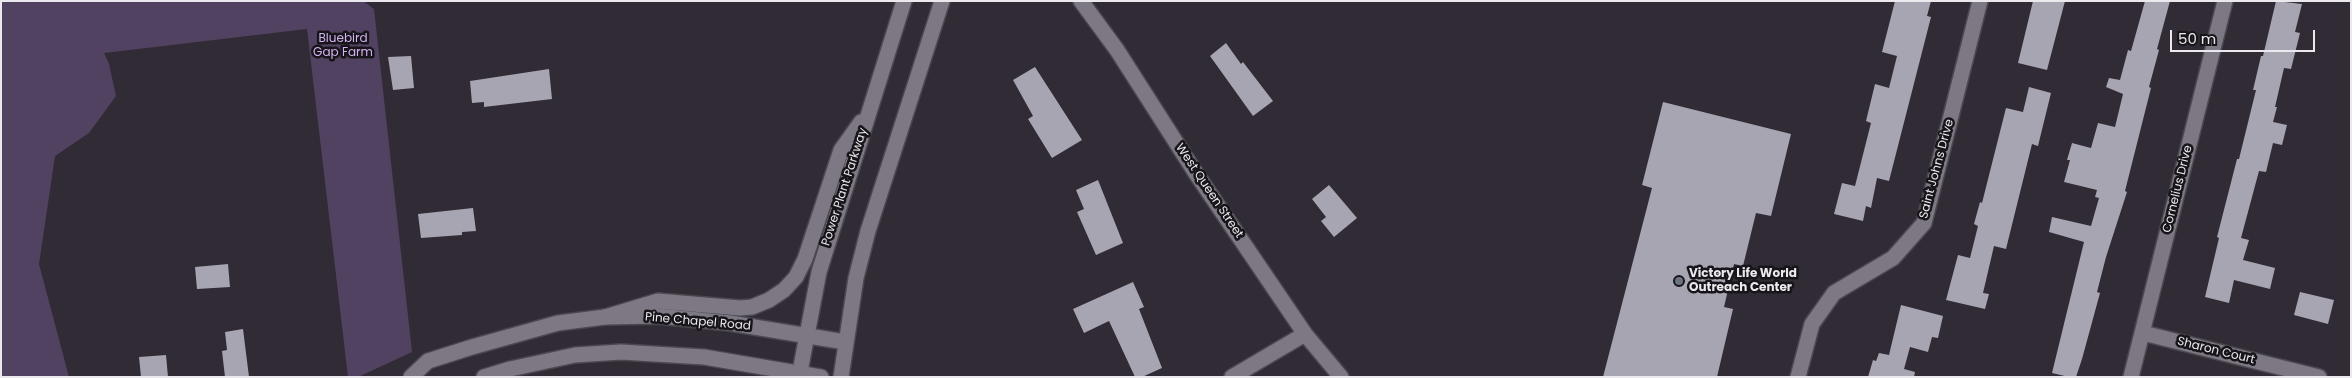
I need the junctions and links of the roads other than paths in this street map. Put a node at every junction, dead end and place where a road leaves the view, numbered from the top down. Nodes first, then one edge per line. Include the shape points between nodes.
1 (904, 1) edge
2 (942, 1) edge
3 (1081, 1) edge
4 (1980, 1) edge
5 (2225, 1) edge
6 (868, 113) junction
7 (605, 317) junction
8 (2143, 333) junction
9 (1305, 334) junction
10 (805, 335) junction
11 (845, 342) junction
12 (799, 375) edge
13 (411, 377) edge
14 (484, 377) edge
15 (821, 377) edge
16 (841, 377) edge
17 (1232, 377) edge
18 (1341, 377) edge
19 (1798, 377) edge
20 (2131, 377) edge
21 (2318, 377) edge

1 - 6 street, Power Plant Parkway
2 - 11 street via 868,231
3 - 9 street, West Queen Street via 1118,50 1195,172
4 - 19 street, Saint Johns Drive via 1924,223 1893,258 1834,293 1812,324
5 - 8 street, Cornelius Drive
6 - 7 street via 841,150 805,259 796,277 784,290 752,307 658,301
6 - 10 street, Power Plant Parkway via 819,272
7 - 10 street, Pine Chapel Road via 658,316
7 - 13 street, Pine Chapel Road via 558,323 472,346 428,362
8 - 20 street, Cornelius Drive
8 - 21 street, Sharon Court
9 - 17 street
9 - 18 street, West Queen Street
10 - 11 street, Pine Chapel Road
10 - 12 street, Power Plant Parkway
11 - 16 street
12 - 14 street via 704,357 621,352 574,355
12 - 15 street

